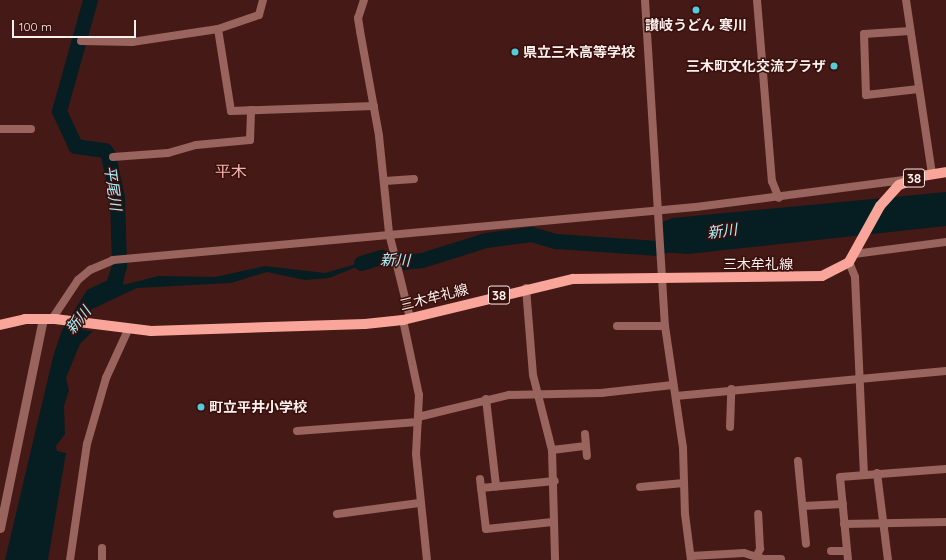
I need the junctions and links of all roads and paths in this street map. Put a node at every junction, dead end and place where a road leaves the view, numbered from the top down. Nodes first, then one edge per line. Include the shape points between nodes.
1 (263, 0) edge
2 (364, 0) edge
3 (645, 0) edge
4 (757, 0) edge
5 (906, 0) edge
6 (218, 29) junction
7 (910, 31) junction
8 (81, 41) dead end
9 (919, 89) junction
10 (374, 106) junction
11 (251, 110) junction
12 (0, 129) edge
13 (31, 129) dead end
14 (113, 157) dead end
15 (946, 172) edge
16 (932, 174) junction
17 (912, 178) junction
18 (414, 180) dead end
19 (385, 181) junction
20 (779, 198) junction
21 (659, 208) junction
22 (389, 236) junction
23 (946, 242) edge
24 (852, 258) junction
25 (663, 278) junction
26 (526, 288) junction
27 (50, 319) junction
28 (407, 319) junction
29 (0, 325) edge
30 (617, 326) dead end
31 (666, 326) junction
32 (125, 330) junction
33 (946, 371) edge
34 (860, 379) junction
35 (673, 385) junction
36 (731, 389) junction
37 (538, 396) junction
38 (676, 396) junction
39 (486, 399) junction
40 (418, 420) junction
41 (730, 428) dead end
42 (297, 431) dead end
43 (585, 434) dead end
44 (586, 446) junction
45 (552, 450) junction
46 (587, 456) dead end
47 (798, 462) dead end
48 (946, 468) edge
49 (877, 473) junction
50 (864, 474) junction
51 (555, 481) junction
52 (684, 484) junction
53 (496, 486) junction
54 (640, 487) dead end
55 (419, 503) junction
56 (843, 504) junction
57 (803, 506) junction
58 (337, 514) dead end
59 (758, 514) dead end
60 (553, 522) junction
61 (946, 522) edge
62 (844, 524) junction
63 (883, 524) junction
64 (0, 528) edge
65 (806, 544) dead end
66 (102, 548) dead end
67 (831, 551) dead end
68 (847, 551) junction
69 (757, 555) junction
70 (691, 558) edge
71 (781, 559) dead end
72 (70, 560) edge
73 (102, 560) edge
74 (427, 560) edge
75 (555, 560) edge
76 (767, 560) edge
77 (848, 560) edge
78 (888, 560) edge

1 - 6 street via 259,15
2 - 10 street via 359,25
3 - 21 street via 652,75 652,159
4 - 20 street via 772,181
5 - 7 street
6 - 8 street via 132,42
6 - 11 street via 231,111
7 - 9 street
7 - 9 street via 864,34 866,95
9 - 16 street
10 - 11 street
10 - 19 street
11 - 14 street via 250,140 196,145 168,153
12 - 13 street
15 - 16 main road, 三木牟礼線 / 38
16 - 17 main road, 三木牟礼線 / 38
17 - 20 street
17 - 24 main road, 三木牟礼線 / 38 via 887,196
18 - 19 street
19 - 22 street
20 - 21 street
21 - 22 street
21 - 25 street
22 - 27 street via 113,260 90,270 78,280
22 - 28 street via 403,287
23 - 24 street
24 - 25 main road, 三木牟礼線 / 38 via 833,272 802,278
24 - 34 street
25 - 26 main road, 三木牟礼線 / 38 via 574,279
25 - 31 street
26 - 28 main road, 三木牟礼線 / 38
26 - 37 street via 532,369
27 - 29 main road, 三木牟礼線 / 38
27 - 32 main road, 三木牟礼線 / 38
27 - 64 street
28 - 32 main road, 三木牟礼線 / 38
28 - 40 street via 420,395
30 - 31 street
31 - 35 street
32 - 72 street via 106,378 87,444
33 - 34 street
34 - 36 street
34 - 50 street
35 - 37 street
35 - 38 street
36 - 38 street
36 - 41 street
37 - 39 street via 509,394
37 - 45 street
38 - 52 street
39 - 40 street
39 - 53 street
40 - 42 street
40 - 55 street
43 - 44 street
44 - 45 street
44 - 46 street
45 - 51 street
47 - 57 street
48 - 49 street
49 - 50 street
49 - 63 street
50 - 56 street via 840,477
51 - 53 street
51 - 60 street
52 - 54 street
52 - 70 street
53 - 60 street via 480,484 486,529
55 - 58 street
55 - 74 street
56 - 57 street
56 - 62 street
57 - 65 street
59 - 69 street via 760,550
60 - 75 street
61 - 63 street
62 - 63 street
62 - 68 street
63 - 78 street
66 - 73 street
67 - 68 street
68 - 77 street
69 - 70 street
69 - 76 street
71 - 76 street

